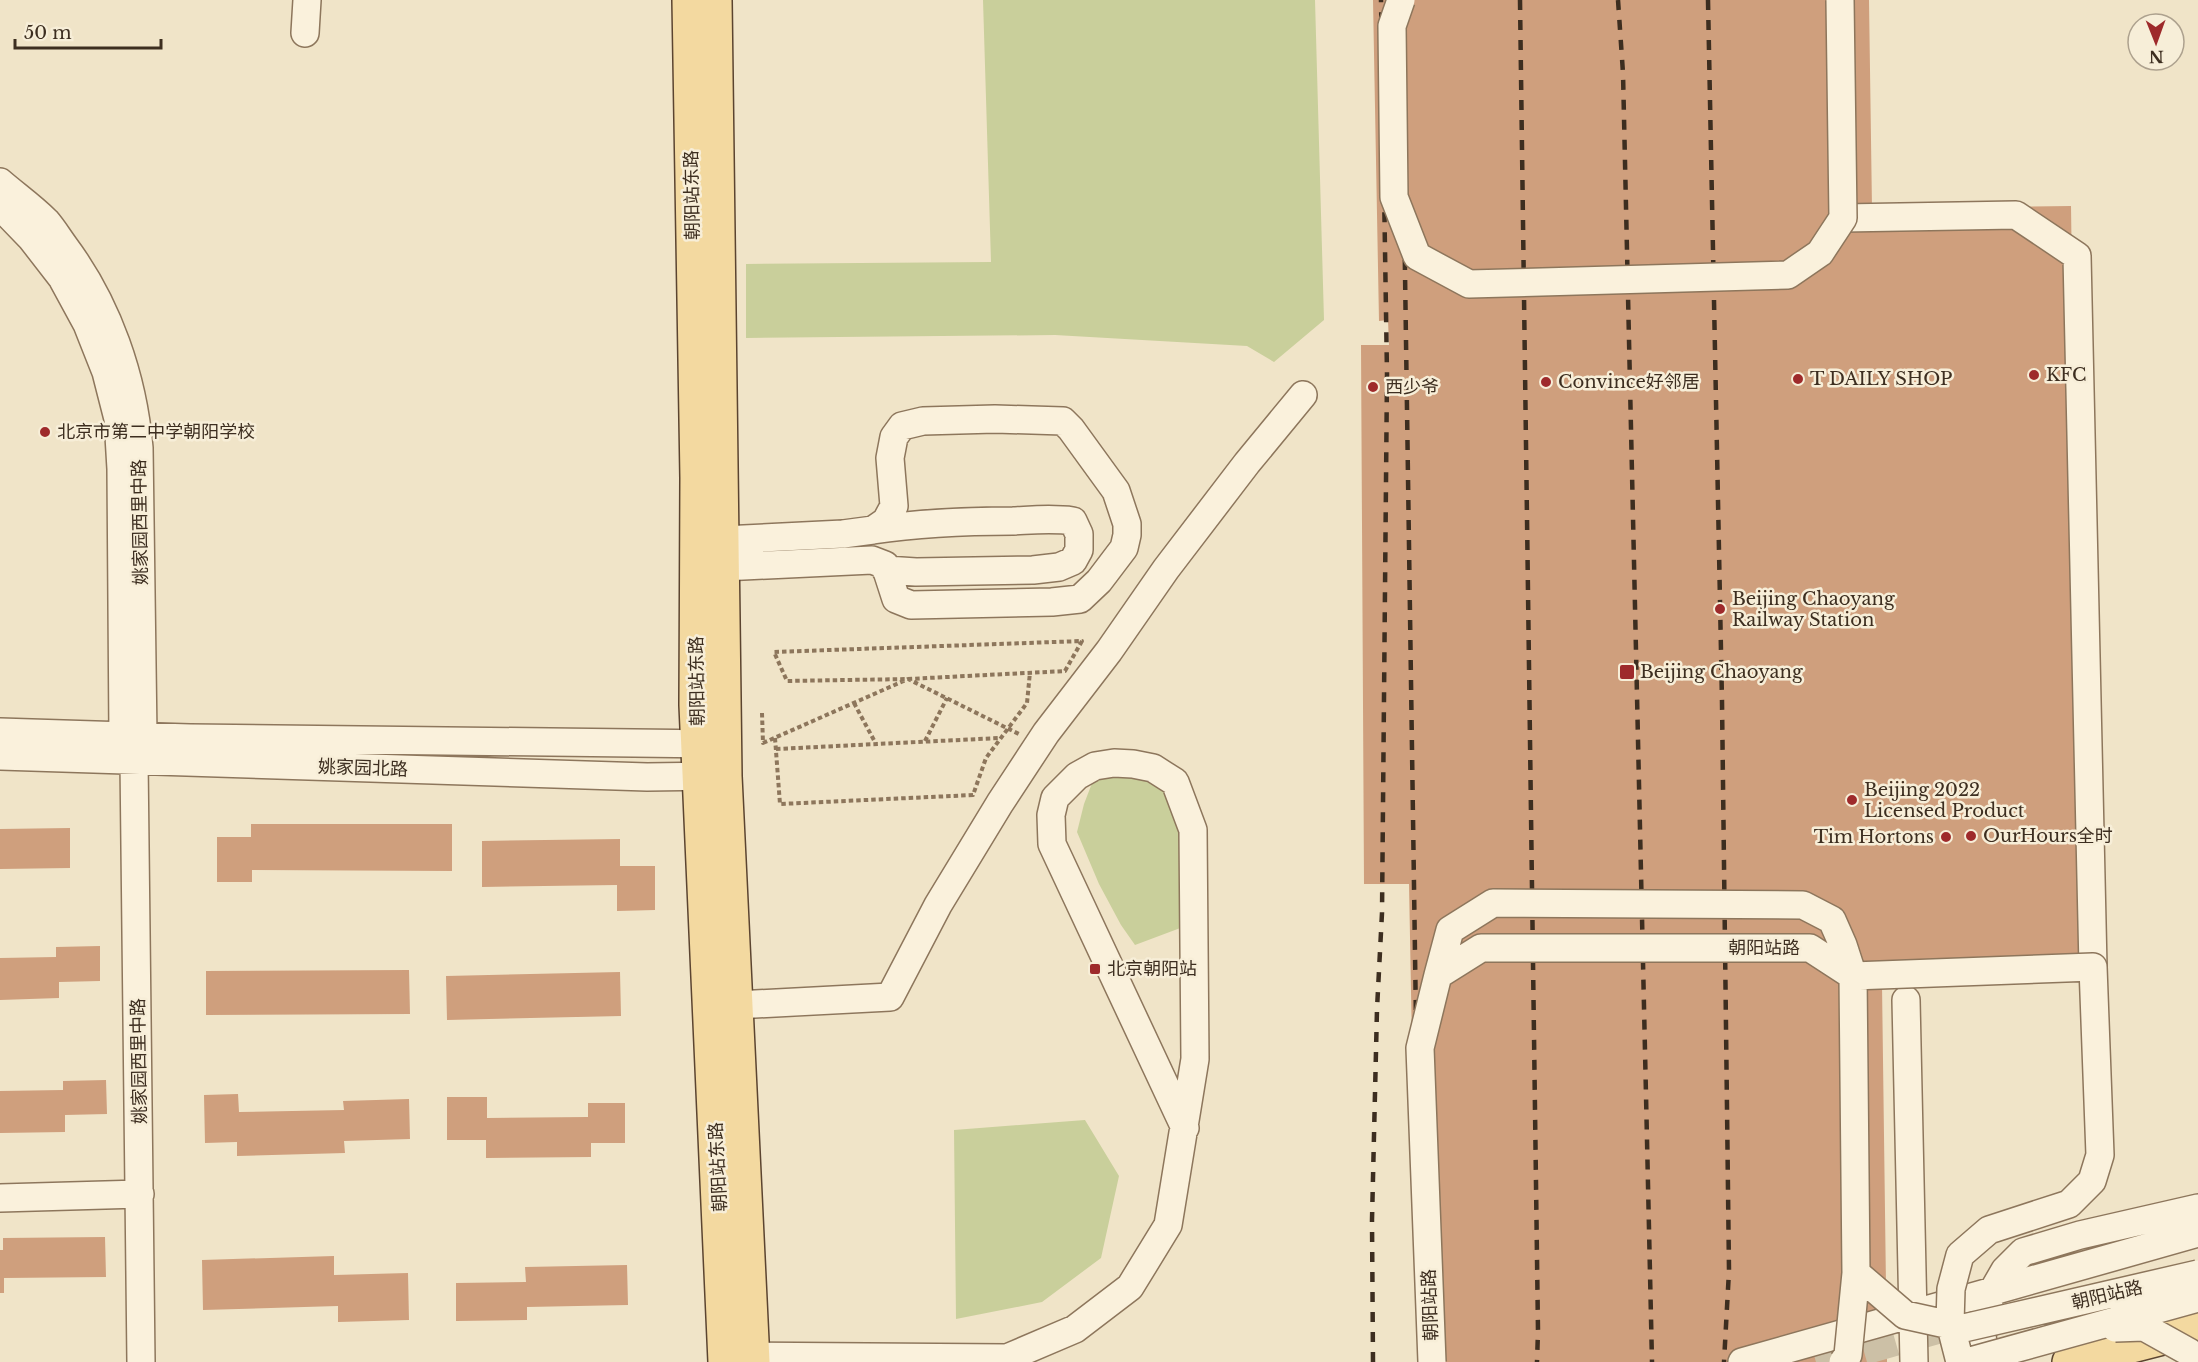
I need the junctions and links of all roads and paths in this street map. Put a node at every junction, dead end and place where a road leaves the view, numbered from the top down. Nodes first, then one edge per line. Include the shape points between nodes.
1 (307, 0) edge
2 (689, 0) edge
3 (715, 0) edge
4 (1401, 0) edge
5 (1840, 0) edge
6 (305, 33) dead end
7 (0, 182) edge
8 (0, 206) edge
9 (1843, 218) junction
10 (1303, 395) dead end
11 (873, 530) junction
12 (723, 553) junction
13 (886, 570) junction
14 (1030, 672) junction
15 (908, 679) junction
16 (946, 698) junction
17 (854, 703) junction
18 (762, 713) dead end
19 (1007, 728) junction
20 (0, 732) edge
21 (776, 738) junction
22 (1000, 738) junction
23 (925, 741) junction
24 (133, 744) junction
25 (876, 744) junction
26 (1039, 744) junction
27 (776, 749) junction
28 (0, 756) edge
29 (713, 761) junction
30 (2093, 967) junction
31 (1438, 975) junction
32 (1853, 976) junction
33 (1906, 1000) dead end
34 (736, 1005) junction
35 (1185, 1128) junction
36 (140, 1194) junction
37 (0, 1198) edge
38 (2198, 1208) edge
39 (2198, 1233) edge
40 (2198, 1264) edge
41 (1856, 1273) junction
42 (2198, 1274) edge
43 (2198, 1298) edge
44 (2030, 1301) dead end
45 (2198, 1329) edge
46 (2078, 1330) junction
47 (739, 1359) edge
48 (141, 1362) edge
49 (1432, 1362) edge
50 (1742, 1362) edge
51 (1843, 1362) edge
52 (1914, 1362) edge
53 (1960, 1362) edge
54 (1967, 1362) edge
55 (1986, 1362) edge
56 (2069, 1362) edge
57 (2198, 1362) edge

1 - 6 street
2 - 29 main road, 朝阳站东路 via 697,478 696,705
3 - 12 main road, 朝阳站东路
4 - 9 street, bridge via 1392,26 1394,196 1417,256 1469,284 1788,275 1820,253
5 - 9 street, bridge
7 - 24 street, 姚家园西里中路 via 46,222 75,261 101,306 136,413 139,448
8 - 24 street, 姚家园西里中路 via 62,279 87,324 106,372 118,419
9 - 30 street via 2016,215 2077,256
10 - 26 street via 1166,570
11 - 12 street
11 - 13 street via 1052,518 1073,521 1079,534 1079,550 1073,561 1059,567
11 - 13 street via 886,521 894,506 890,458 894,436 902,426 923,421 995,419 1063,421 1116,491 1127,524 1124,548 1080,599 911,605 896,599
12 - 13 street via 872,560 885,565
12 - 29 main road, 朝阳站东路
14 - 15 path
14 - 15 path via 1065,671 1082,641 774,652 787,681
14 - 19 path via 1027,703
15 - 16 path
15 - 17 path
16 - 19 path
16 - 23 path
17 - 21 path
17 - 25 path
18 - 21 path via 763,743
19 - 22 path
19 - 26 path
20 - 24 street, 姚家园北路
21 - 27 path
22 - 23 path
22 - 27 path via 986,758 973,795 780,804
23 - 25 path
24 - 28 street, 姚家园北路
24 - 29 street, 姚家园北路
24 - 36 street, 姚家园西里中路
25 - 27 path
26 - 34 street via 938,905 890,998
29 - 34 main road, 朝阳站东路
29 - 47 main road, 朝阳站东路
30 - 32 street, bridge
30 - 53 street, bridge via 2100,1155 2092,1181 2069,1204 1989,1230 1960,1255 1951,1289 1950,1323
31 - 32 street, 朝阳站路, bridge via 1481,948 1810,948
31 - 32 street, bridge via 1450,930 1492,903 1504,903 1803,905 1832,920
31 - 49 street, 朝阳站路, bridge via 1420,1048
32 - 41 street, bridge
33 - 52 street
34 - 47 main road, 朝阳站东路
35 - 35 street via 1195,1059 1193,830 1175,782 1153,768 1114,763 1095,766 1077,776 1055,798 1052,844
35 - 47 street via 1168,1226 1130,1287 1075,1329 1008,1358
36 - 37 street
36 - 48 street, 姚家园西里中路
38 - 55 street via 2024,1252 2005,1270 1990,1296 1982,1336
39 - 50 street
40 - 44 main road
41 - 42 street, 朝阳站路, bridge via 1905,1315 1964,1328
41 - 51 street, bridge via 1848,1355
43 - 46 street, 朝阳站路, bridge
45 - 56 main road
46 - 54 street, 朝阳站路, bridge
46 - 57 street, bridge via 2144,1327

